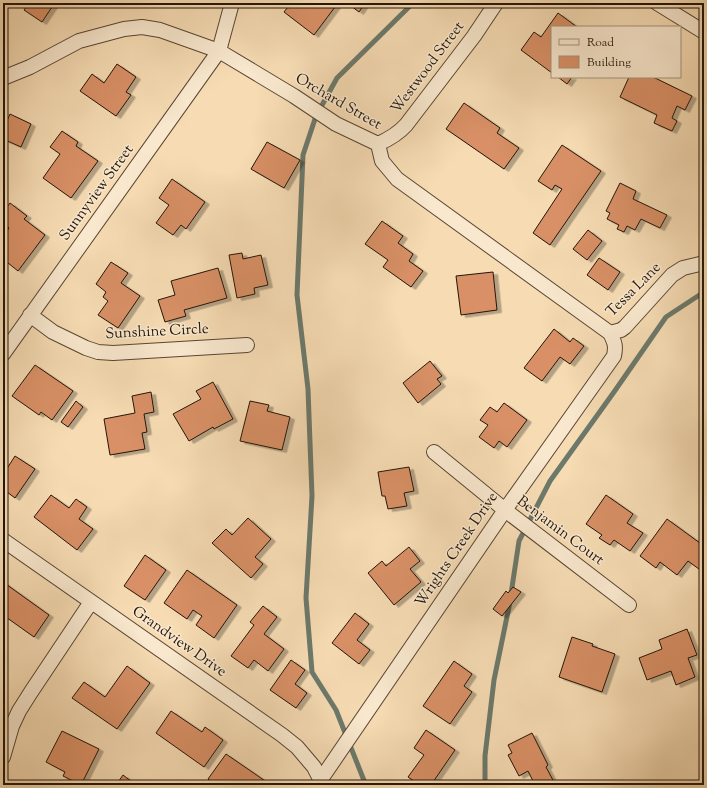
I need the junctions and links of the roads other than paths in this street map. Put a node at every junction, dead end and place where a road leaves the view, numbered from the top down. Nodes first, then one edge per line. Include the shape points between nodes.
1 (232, 3) edge
2 (496, 3) edge
3 (657, 3) edge
4 (704, 32) edge
5 (219, 51) junction
6 (3, 78) edge
7 (378, 144) junction
8 (704, 263) edge
9 (30, 315) junction
10 (610, 333) junction
11 (247, 345) dead end
12 (3, 354) edge
13 (434, 452) dead end
14 (505, 510) junction
15 (3, 540) edge
16 (91, 602) junction
17 (629, 605) dead end
18 (3, 757) edge
19 (320, 783) edge

1 - 5 street
2 - 7 street, Westwood Street via 406,125 400,132
3 - 4 street
5 - 6 street, Orchard Street via 160,30 124,29 79,41
5 - 7 street, Orchard Street via 336,124
5 - 9 street, Sunnyview Street
7 - 10 street, Orchard Street via 382,161 397,178
8 - 10 street, Tessa Lane via 683,268 672,275 625,327
9 - 11 street, Sunshine Circle via 53,332 98,352
9 - 12 street, Sunnyview Street
10 - 14 street, Wrights Creek Drive via 615,342 614,356
13 - 14 street, Benjamin Court
14 - 17 street, Benjamin Court
14 - 19 street, Wrights Creek Drive
15 - 16 street, Grandview Drive
16 - 18 street via 19,711
16 - 19 street, Grandview Drive via 287,739 314,767

